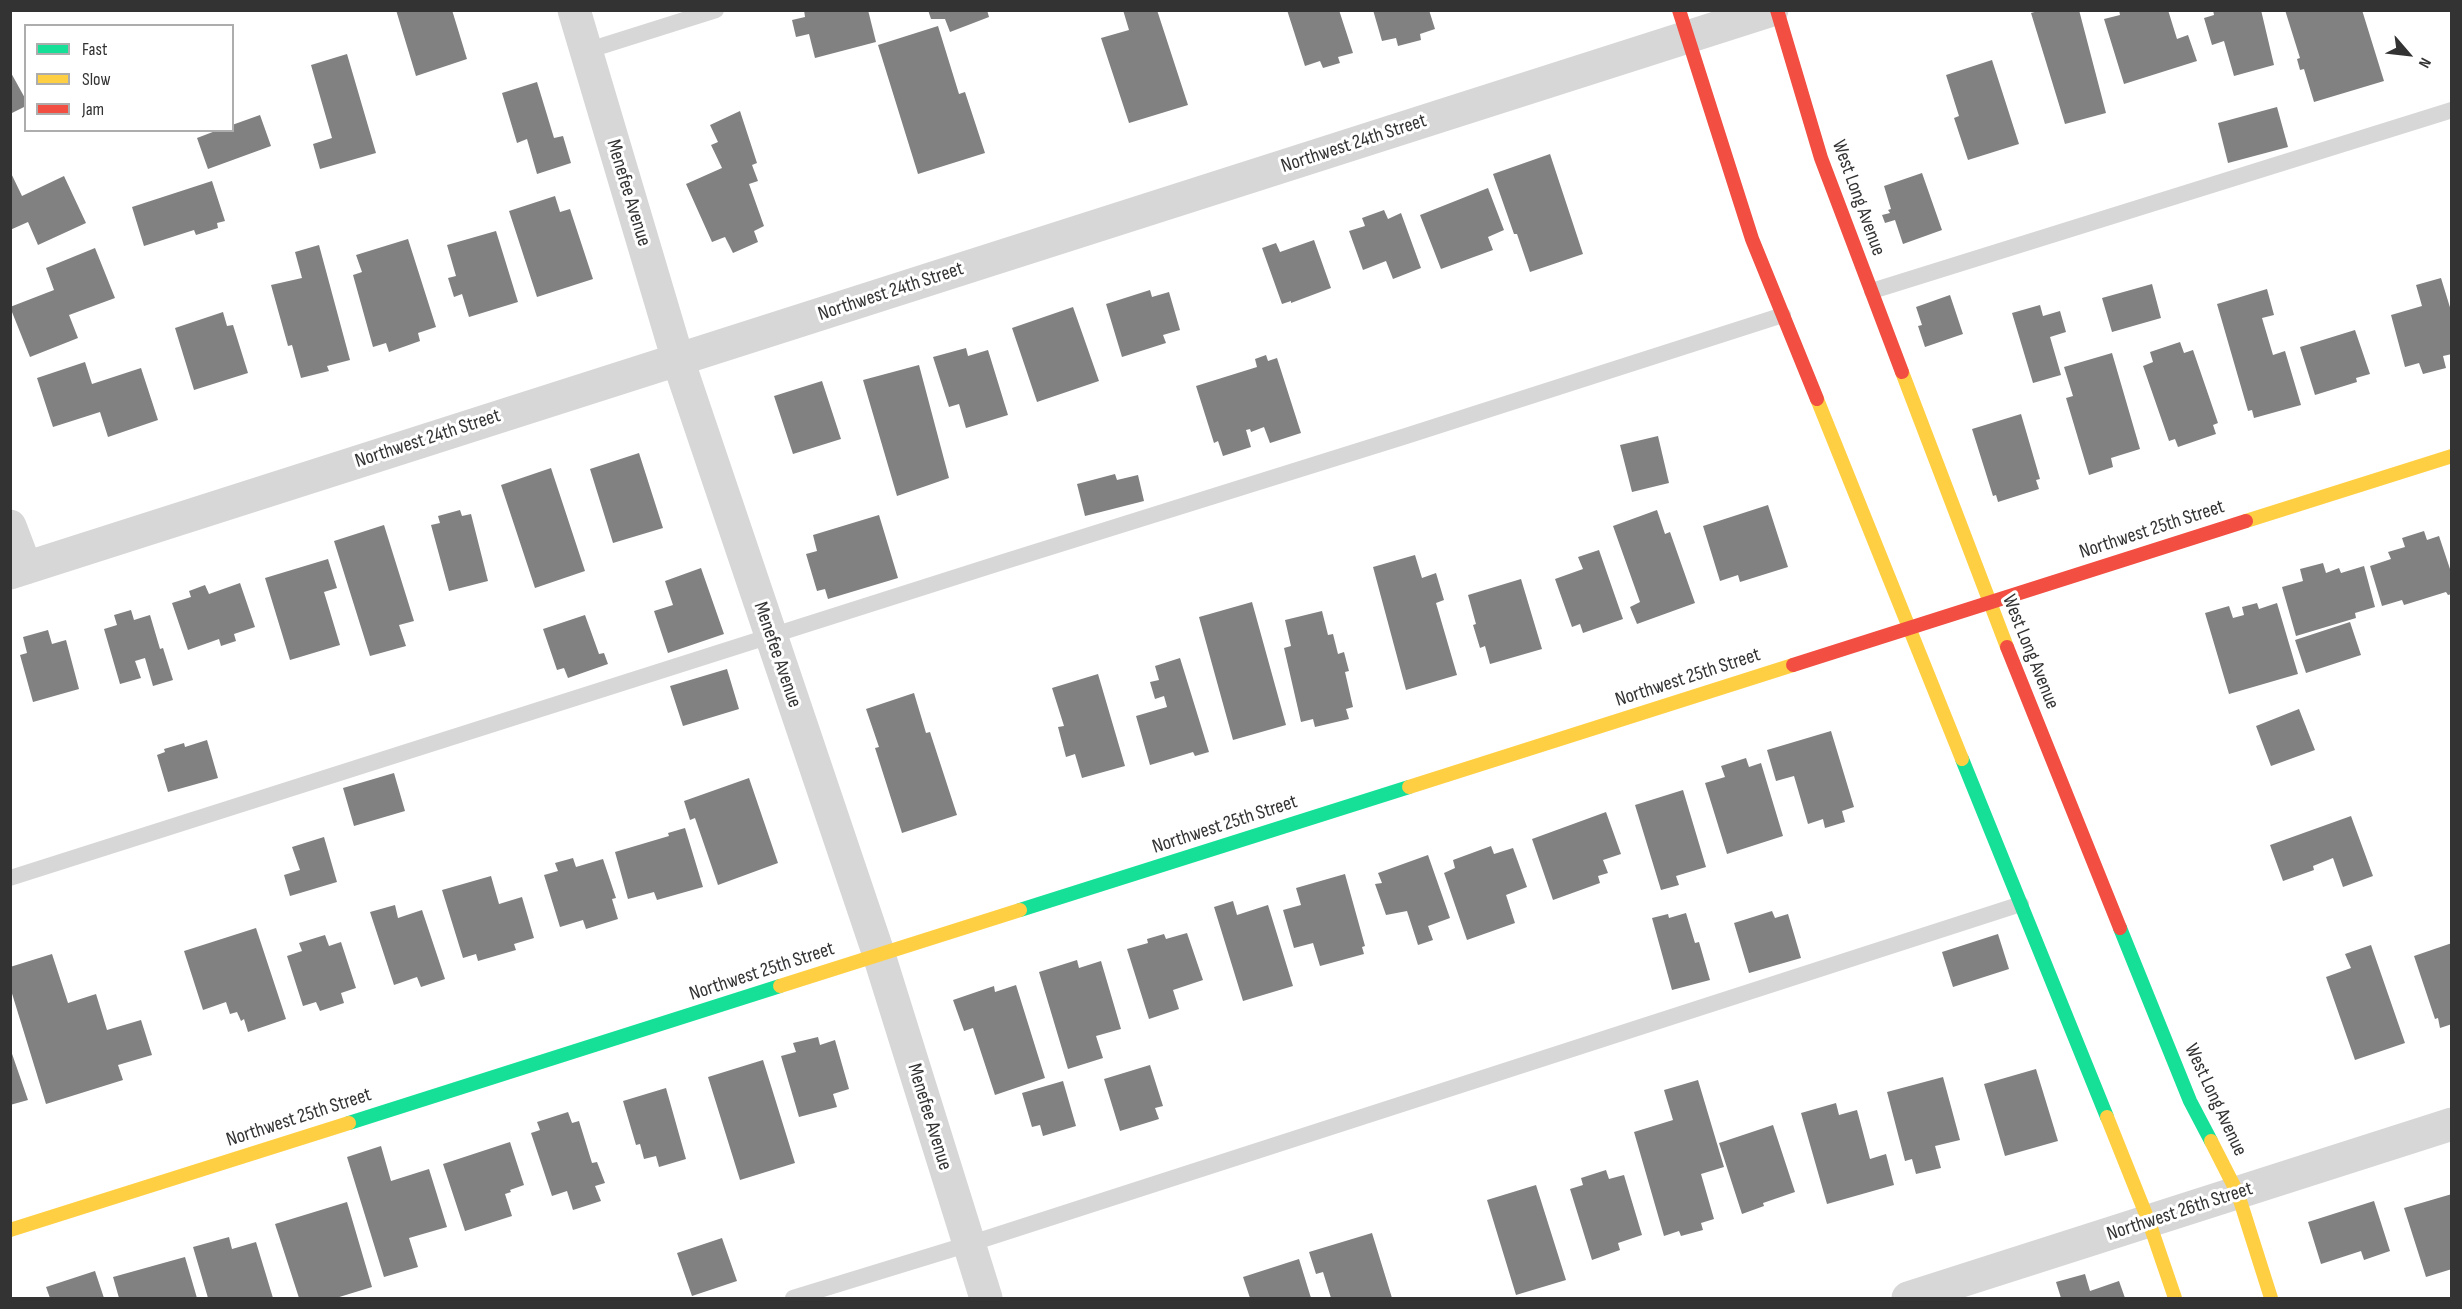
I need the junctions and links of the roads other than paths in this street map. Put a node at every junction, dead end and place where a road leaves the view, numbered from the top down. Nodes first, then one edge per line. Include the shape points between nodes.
1 (574, 10) edge
2 (716, 10) edge
3 (1774, 10) edge
4 (1684, 24) edge
5 (586, 51) junction
6 (2451, 110) edge
7 (1872, 291) junction
8 (1783, 315) junction
9 (678, 360) junction
10 (2451, 456) edge
11 (10, 526) edge
12 (18, 570) edge
13 (1989, 602) junction
14 (1909, 628) junction
15 (771, 637) junction
16 (10, 878) edge
17 (2021, 904) junction
18 (879, 955) junction
19 (2451, 1124) edge
20 (2238, 1194) junction
21 (2149, 1222) junction
22 (10, 1230) edge
23 (969, 1244) junction
24 (793, 1299) edge
25 (986, 1299) edge
26 (1908, 1299) edge
27 (2175, 1299) edge
28 (2271, 1299) edge

1 - 5 street, Menefee Avenue
2 - 5 lane
3 - 4 street, Northwest 24th Street
3 - 7 main road, West Long Avenue via 1821,158
4 - 8 main road via 1752,239
4 - 9 street, Northwest 24th Street
5 - 9 street, Menefee Avenue
6 - 7 lane
7 - 13 main road, West Long Avenue
8 - 14 main road
8 - 15 lane
9 - 12 street, Northwest 24th Street
9 - 15 street, Menefee Avenue
10 - 13 main road, Northwest 25th Street
11 - 12 street
13 - 14 main road, Northwest 25th Street
13 - 20 main road, West Long Avenue via 2190,1101
14 - 17 main road
14 - 18 main road, Northwest 25th Street
15 - 16 lane
15 - 18 street, Menefee Avenue
17 - 21 main road
17 - 23 lane
18 - 22 main road, Northwest 25th Street
18 - 23 street, Menefee Avenue
19 - 20 street, Northwest 26th Street
20 - 21 street, Northwest 26th Street
20 - 28 main road, West Long Avenue
21 - 26 street, Northwest 26th Street
21 - 27 main road
23 - 24 lane
23 - 25 street, Menefee Avenue

